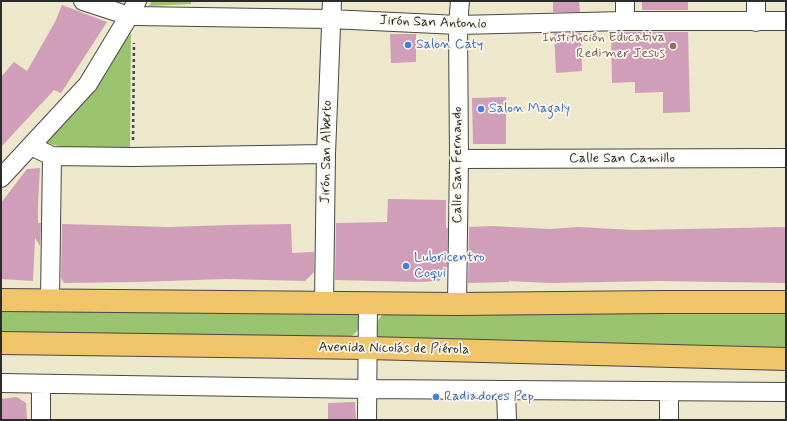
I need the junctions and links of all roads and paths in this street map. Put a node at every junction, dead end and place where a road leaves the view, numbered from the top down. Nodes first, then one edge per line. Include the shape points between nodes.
1 (83, 1) edge
2 (332, 1) edge
3 (460, 1) edge
4 (625, 1) edge
5 (756, 1) edge
6 (134, 11) edge
7 (330, 19) junction
8 (625, 21) junction
9 (786, 21) edge
10 (756, 22) junction
11 (458, 25) junction
12 (30, 146) junction
13 (326, 154) junction
14 (52, 156) junction
15 (132, 157) junction
16 (786, 158) edge
17 (459, 159) junction
18 (1, 178) edge
19 (1, 300) edge
20 (50, 300) junction
21 (324, 302) junction
22 (786, 302) edge
23 (368, 303) junction
24 (457, 304) junction
25 (1, 343) edge
26 (368, 348) junction
27 (786, 359) edge
28 (1, 383) edge
29 (41, 384) junction
30 (367, 389) junction
31 (506, 390) junction
32 (669, 391) junction
33 (786, 392) edge
34 (41, 420) edge
35 (367, 420) edge
36 (507, 420) edge
37 (669, 420) edge

1 - 6 street, Jirón San Antonio
2 - 7 street, Jirón San Alberto
3 - 11 street, Calle San Fernando
4 - 8 street
5 - 10 street
6 - 7 street, Jirón San Antonio
6 - 12 street via 88,84
6 - 15 path
7 - 11 street, Jirón San Antonio
7 - 13 street, Jirón San Alberto
8 - 10 street, Jirón San Antonio
8 - 11 street, Jirón San Antonio
9 - 10 street, Jirón San Antonio
11 - 17 street, Calle San Fernando
12 - 14 street
12 - 18 street
13 - 15 street
13 - 21 street, Jirón San Alberto
14 - 15 street
14 - 20 street
16 - 17 street, Calle San Camillo
17 - 24 street, Calle San Fernando
19 - 20 main road
20 - 21 main road
21 - 23 main road
22 - 24 main road
23 - 24 main road
23 - 26 street
25 - 26 main road, Avenida Nicolás de Piérola
26 - 27 main road, Avenida Nicolás de Piérola
26 - 30 street
28 - 29 street
29 - 30 street
29 - 34 street
30 - 31 street
30 - 35 street
31 - 32 street
31 - 36 street
32 - 33 street
32 - 37 street

